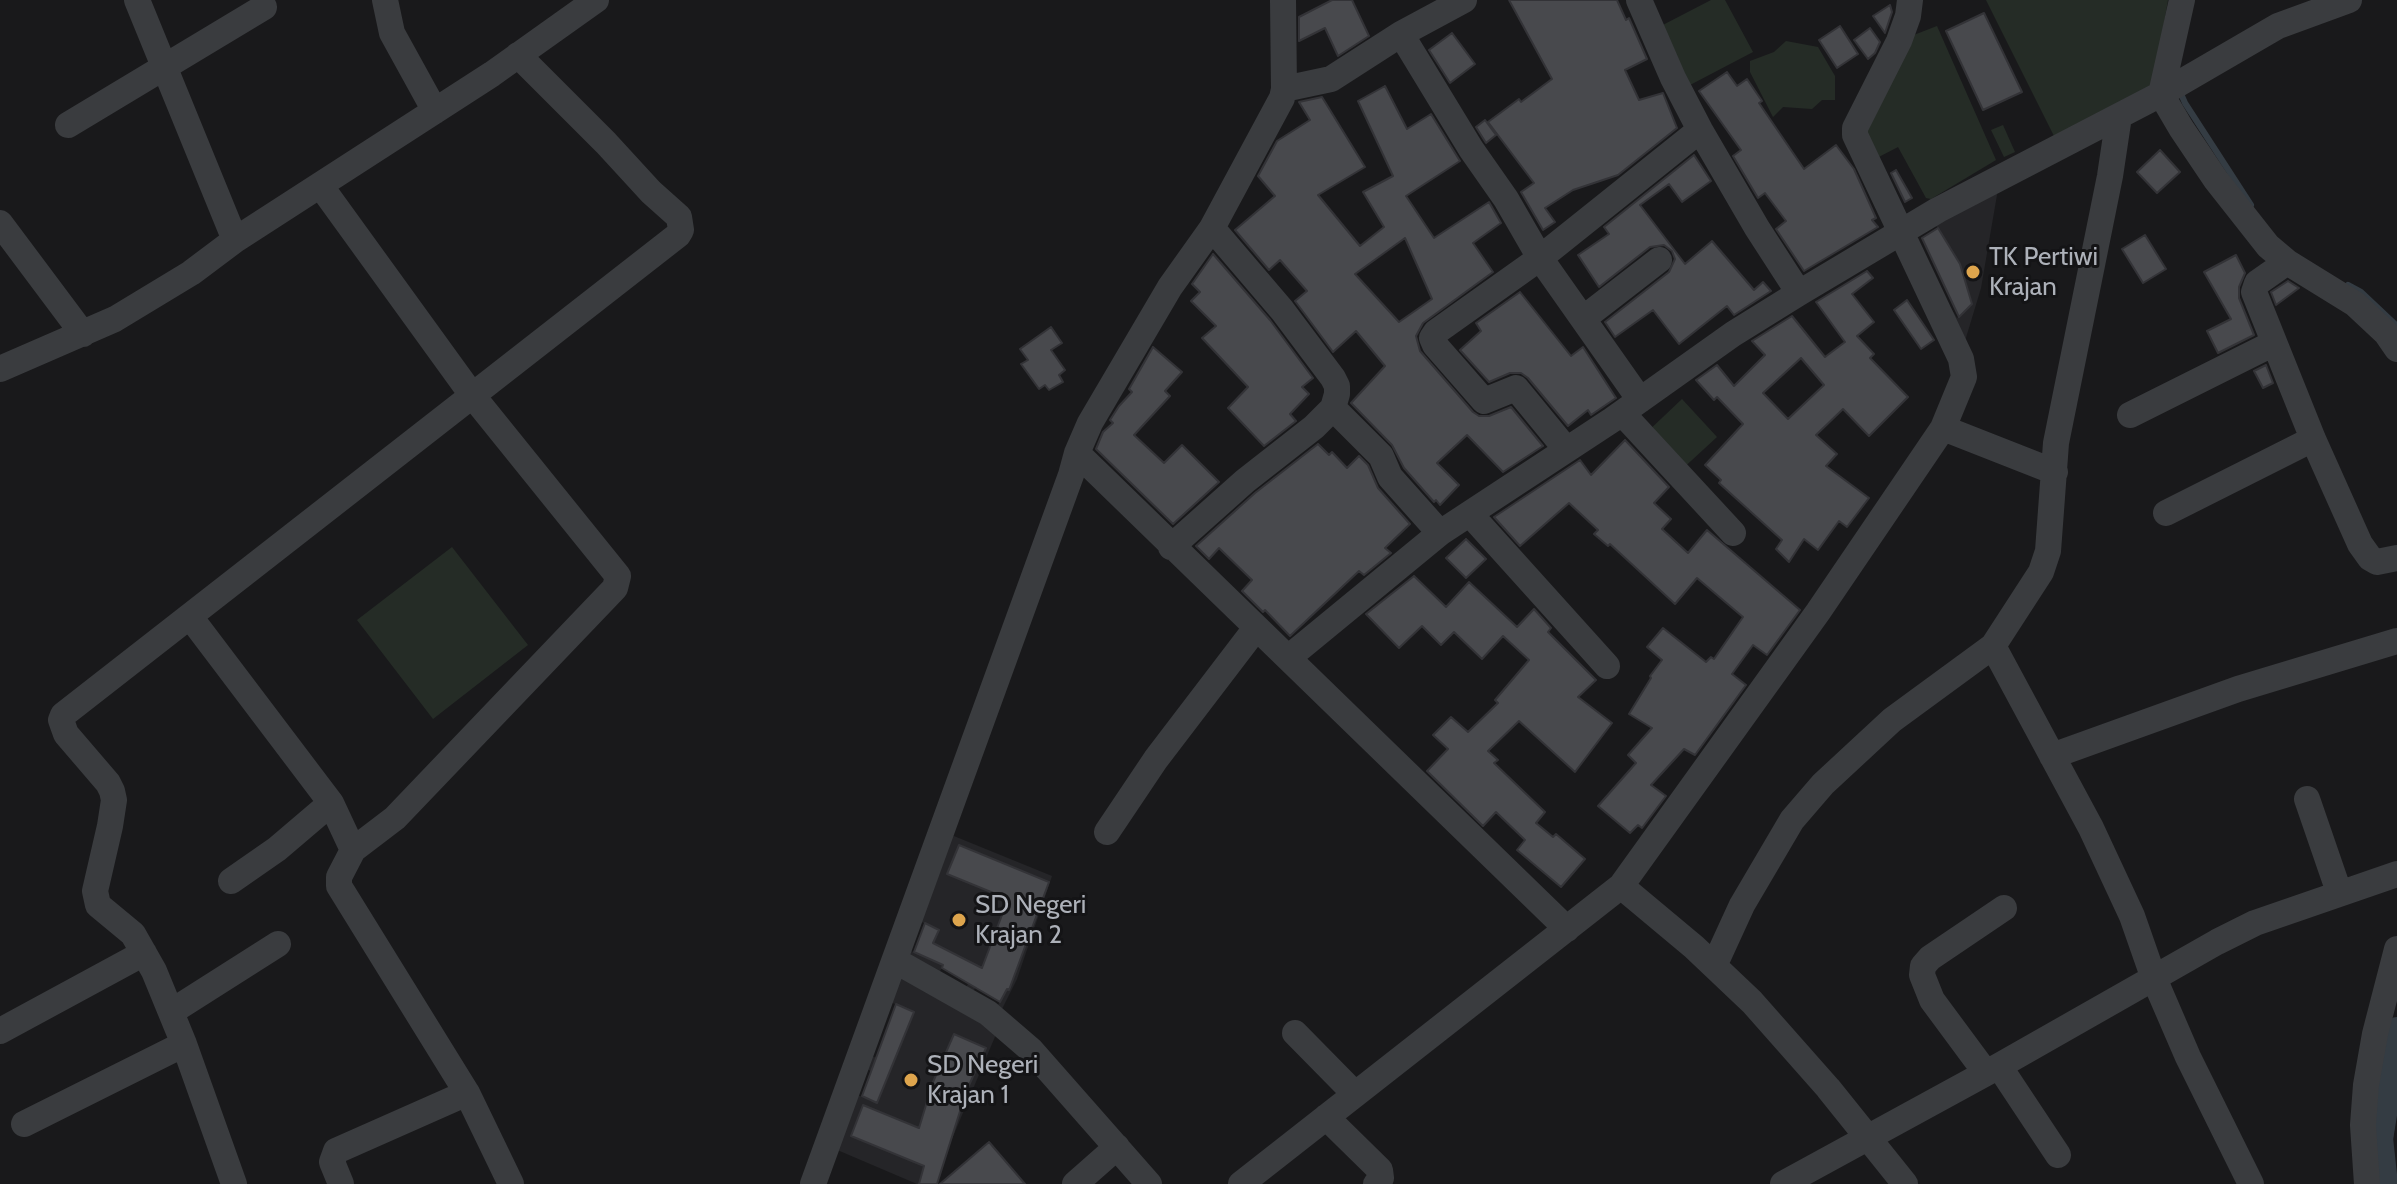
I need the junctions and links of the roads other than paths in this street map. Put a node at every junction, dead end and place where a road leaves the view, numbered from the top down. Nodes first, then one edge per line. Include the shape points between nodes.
1 (137, 0) edge
2 (385, 0) edge
3 (596, 0) edge
4 (1283, 0) edge
5 (1464, 0) edge
6 (1639, 0) edge
7 (1910, 0) edge
8 (2182, 0) edge
9 (2349, 0) edge
10 (264, 7) dead end
11 (1401, 34) junction
12 (518, 55) junction
13 (165, 69) junction
14 (2172, 87) junction
15 (1284, 89) junction
16 (435, 111) junction
17 (2119, 116) junction
18 (68, 125) dead end
19 (1700, 130) junction
20 (320, 185) junction
21 (0, 223) edge
22 (1212, 228) junction
23 (1902, 231) junction
24 (235, 240) junction
25 (1540, 258) junction
26 (1659, 260) dead end
27 (2287, 262) junction
28 (1799, 293) junction
29 (1584, 318) junction
30 (83, 334) junction
31 (2274, 343) junction
32 (2397, 349) edge
33 (0, 369) edge
34 (472, 395) junction
35 (1631, 406) junction
36 (1333, 408) junction
37 (2130, 415) dead end
38 (1943, 428) junction
39 (2313, 439) junction
40 (1566, 449) junction
41 (1077, 453) junction
42 (2055, 472) junction
43 (2166, 513) dead end
44 (1470, 514) junction
45 (1440, 533) junction
46 (1733, 533) dead end
47 (1171, 547) junction
48 (2397, 558) edge
49 (191, 618) junction
50 (1256, 628) junction
51 (2397, 641) edge
52 (1993, 646) junction
53 (1288, 658) junction
54 (1607, 666) dead end
55 (2052, 756) junction
56 (2307, 799) dead end
57 (331, 803) junction
58 (1107, 832) dead end
59 (353, 850) junction
60 (2397, 874) edge
61 (231, 881) dead end
62 (1621, 886) junction
63 (2339, 892) junction
64 (2004, 908) dead end
65 (1567, 929) junction
66 (278, 944) dead end
67 (2397, 949) edge
68 (144, 953) junction
69 (896, 961) junction
70 (1714, 966) junction
71 (2153, 976) junction
72 (171, 1012) junction
73 (0, 1031) edge
74 (1295, 1033) dead end
75 (184, 1044) junction
76 (1993, 1070) junction
77 (467, 1093) junction
78 (1355, 1094) junction
79 (1326, 1117) junction
80 (24, 1124) dead end
81 (1870, 1138) junction
82 (1117, 1147) junction
83 (2058, 1155) dead end
84 (234, 1184) edge
85 (341, 1184) edge
86 (511, 1184) edge
87 (813, 1184) edge
88 (1075, 1184) edge
89 (1149, 1184) edge
90 (1241, 1184) edge
91 (1376, 1184) edge
92 (1783, 1184) edge
93 (1905, 1184) edge
94 (2251, 1184) edge
95 (2367, 1184) edge

1 - 13 street
2 - 16 street via 392,33
3 - 12 street
4 - 15 street
5 - 11 street
6 - 19 street
7 - 23 street via 1899,41 1855,128
8 - 14 street
9 - 14 street via 2278,26
10 - 13 street
11 - 15 street via 1331,79
11 - 25 street
12 - 16 street
12 - 34 street via 679,217 681,230
13 - 18 street
13 - 24 street
14 - 17 street
14 - 27 street via 2216,180 2253,230
15 - 22 street
16 - 20 street
17 - 23 street
17 - 42 street via 2056,443
19 - 25 street
19 - 28 street
20 - 24 street
20 - 34 street
21 - 30 street
22 - 36 street via 1333,378
22 - 41 street via 1170,287
23 - 28 street
23 - 38 street via 1963,364 1964,377
24 - 30 street via 191,273
25 - 29 street
25 - 40 street via 1432,338 1481,400 1516,388
26 - 29 street
27 - 31 street via 2254,289
27 - 32 street via 2355,304
28 - 35 street
29 - 35 street
30 - 33 street
31 - 37 street
31 - 39 street
34 - 49 street
34 - 59 street via 615,571 618,582 395,818
35 - 40 street
35 - 46 street
36 - 45 street via 1381,456 1390,477
36 - 47 street
38 - 42 street
38 - 62 street via 1795,647
39 - 43 street
39 - 48 street via 2367,555 2377,562
40 - 44 street
41 - 47 street
41 - 69 street
42 - 52 street via 2048,551 2041,572
44 - 45 street
44 - 54 street
45 - 53 street
47 - 50 street
49 - 57 street
49 - 68 street via 61,720 66,734 108,783 114,800 95,891 98,905 133,934
50 - 53 street
50 - 58 street
51 - 55 street via 2238,689
52 - 55 street
52 - 70 street via 1892,720 1823,784 1792,820 1742,905
53 - 65 street
55 - 71 street via 2109,865
56 - 63 street
57 - 59 street
57 - 61 street
59 - 77 street via 339,886
60 - 63 street
62 - 65 street
62 - 70 street
63 - 71 street via 2255,923
64 - 76 street via 1930,958 1922,975 1932,1000
65 - 78 street
66 - 72 street
67 - 95 street via 2366,1085
68 - 72 street
68 - 73 street
69 - 82 street via 995,1018 1031,1050
69 - 87 street
70 - 81 street
71 - 76 street
71 - 94 street
72 - 75 street
74 - 78 street
75 - 80 street
75 - 84 street
76 - 81 street
76 - 83 street
77 - 85 street via 336,1151 332,1162
77 - 86 street
78 - 79 street
79 - 90 street
79 - 91 street via 1380,1170
81 - 92 street
81 - 93 street
82 - 88 street
82 - 89 street

